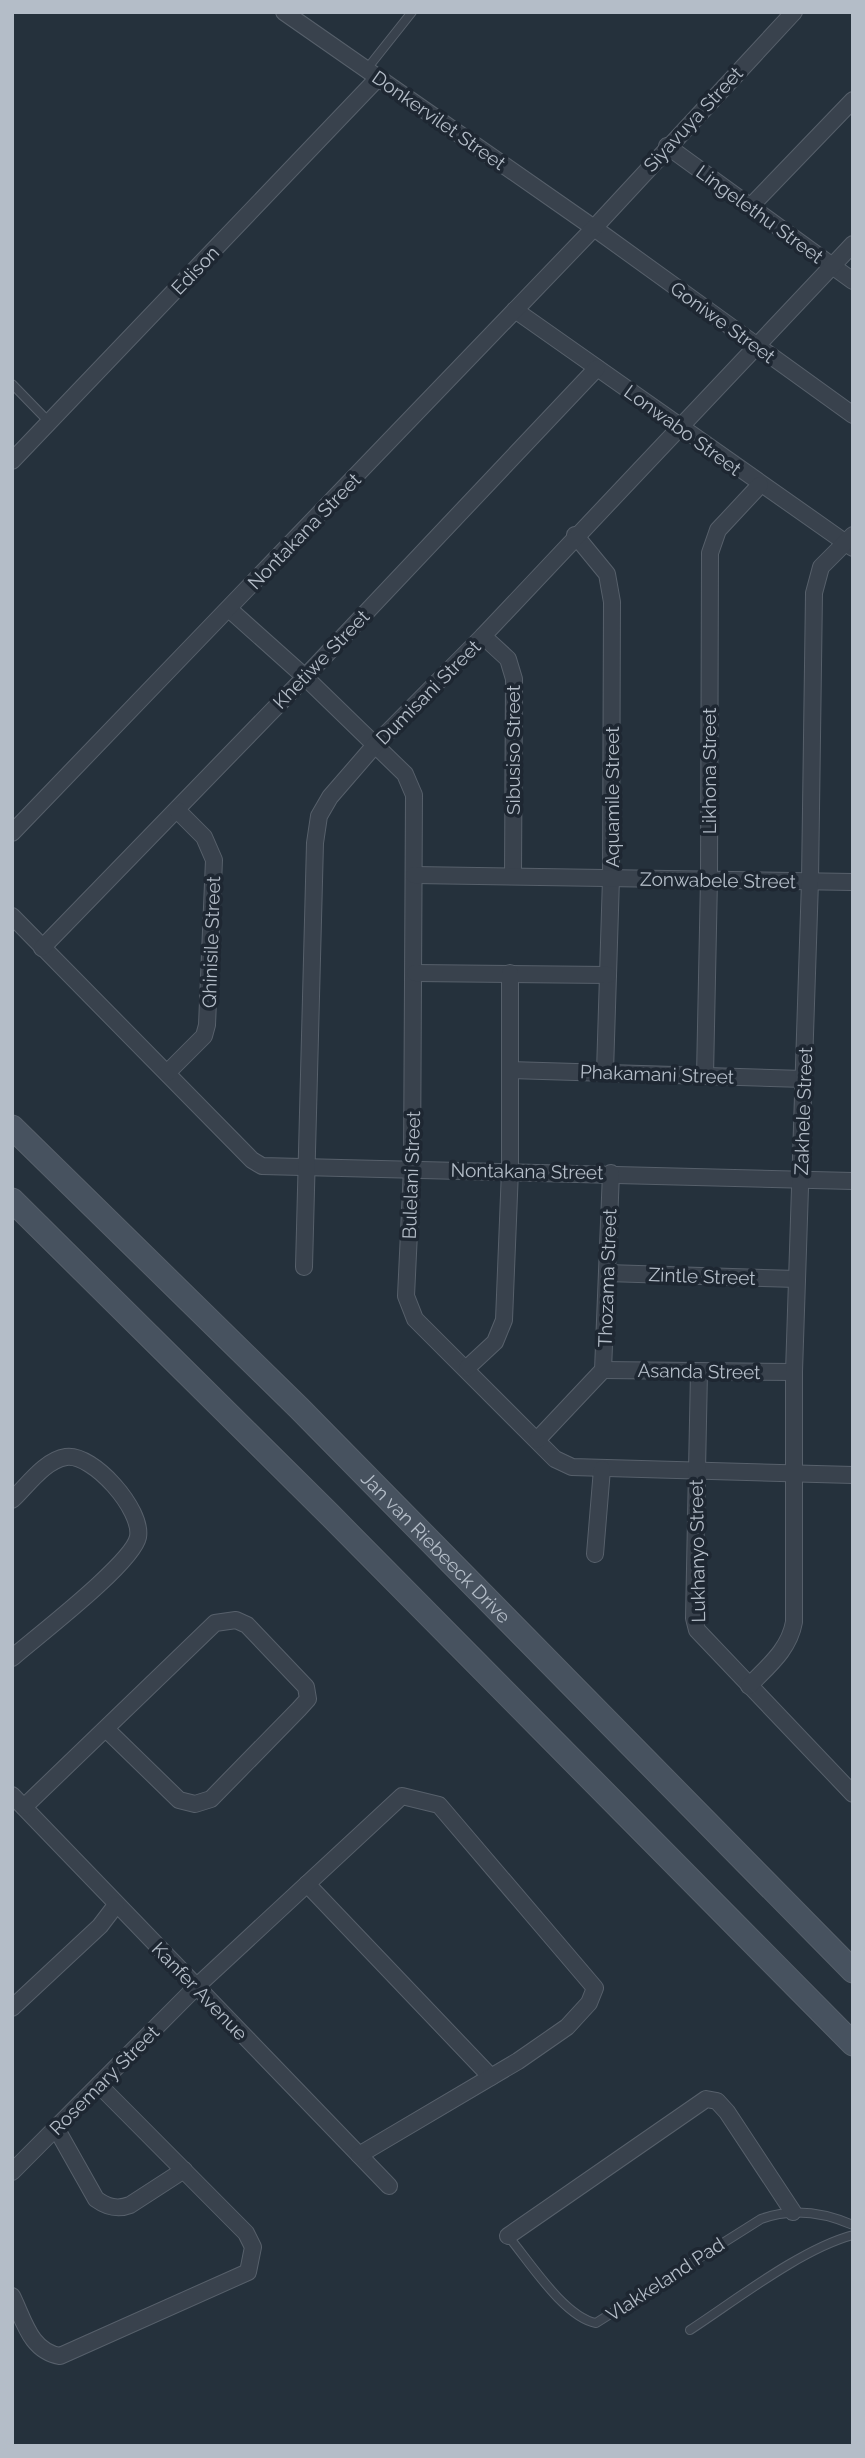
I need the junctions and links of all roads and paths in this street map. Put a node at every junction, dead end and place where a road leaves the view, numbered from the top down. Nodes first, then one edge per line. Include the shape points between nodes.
1 (284, 12) edge
2 (412, 12) edge
3 (794, 12) edge
4 (372, 74) junction
5 (853, 100) edge
6 (667, 146) junction
7 (751, 206) junction
8 (594, 228) junction
9 (853, 244) edge
10 (831, 266) junction
11 (853, 281) edge
12 (515, 310) junction
13 (756, 346) junction
14 (597, 368) junction
15 (12, 384) edge
16 (853, 415) edge
17 (50, 423) junction
18 (678, 427) junction
19 (12, 461) edge
20 (760, 485) junction
21 (575, 535) junction
22 (850, 542) edge
23 (229, 609) junction
24 (483, 636) junction
25 (305, 677) junction
26 (375, 745) junction
27 (177, 810) junction
28 (12, 833) edge
29 (414, 875) junction
30 (513, 876) junction
31 (611, 878) junction
32 (709, 879) junction
33 (810, 881) junction
34 (853, 882) edge
35 (12, 916) edge
36 (42, 948) junction
37 (415, 973) junction
38 (510, 973) junction
39 (608, 975) junction
40 (510, 1070) junction
41 (605, 1072) junction
42 (167, 1073) junction
43 (705, 1076) junction
44 (804, 1079) junction
45 (12, 1127) edge
46 (412, 1168) junction
47 (309, 1169) junction
48 (510, 1170) junction
49 (611, 1173) junction
50 (801, 1180) junction
51 (853, 1181) edge
52 (12, 1200) edge
53 (304, 1267) dead end
54 (607, 1273) junction
55 (797, 1279) junction
56 (467, 1368) junction
57 (603, 1370) junction
58 (699, 1372) junction
59 (794, 1372) junction
60 (537, 1440) junction
61 (602, 1469) junction
62 (696, 1472) junction
63 (794, 1475) junction
64 (853, 1475) edge
65 (12, 1500) edge
66 (595, 1554) dead end
67 (12, 1658) edge
68 (749, 1686) junction
69 (107, 1730) junction
70 (853, 1794) edge
71 (18, 1801) edge
72 (307, 1884) junction
73 (116, 1905) junction
74 (853, 1971) edge
75 (196, 1987) junction
76 (12, 2008) edge
77 (853, 2044) edge
78 (491, 2077) junction
79 (99, 2085) junction
80 (56, 2128) junction
81 (359, 2155) junction
82 (184, 2171) junction
83 (12, 2172) edge
84 (388, 2186) dead end
85 (793, 2212) junction
86 (853, 2224) edge
87 (853, 2235) edge
88 (508, 2236) joint
89 (12, 2296) edge
90 (690, 2330) dead end

1 - 4 street, Donkervilet Street
2 - 4 lane
3 - 6 street, Siyavuya Street
4 - 8 street, Donkervilet Street
4 - 17 street, Edison
5 - 7 street
6 - 7 street, Lingelethu Street
6 - 8 street, Siyavuya Street
7 - 10 street, Lingelethu Street
8 - 12 street, Nontakana Street
8 - 13 street, Goniwe Street
9 - 10 street, Dumisani Street
10 - 11 street, Lingelethu Street
10 - 13 street, Dumisani Street
12 - 14 street, Lonwabo Street
12 - 23 street, Nontakana Street
13 - 16 street, Goniwe Street
13 - 18 street, Dumisani Street
14 - 18 street, Lonwabo Street
14 - 25 street, Khetiwe Street
15 - 17 lane
17 - 19 street, Edison
18 - 20 street, Lonwabo Street
18 - 21 street, Dumisani Street
20 - 22 street, Lonwabo Street
20 - 32 street, Likhona Street via 718,530 710,553
21 - 24 street, Dumisani Street
21 - 31 street, Aquamile Street via 600,562 611,586
22 - 33 street, Zakhele Street via 821,567 814,593
23 - 25 street, Bulelani Street
23 - 28 street, Nontakana Street
24 - 26 street, Dumisani Street
24 - 30 street, Sibusiso Street via 509,659 514,679
25 - 26 street, Bulelani Street
25 - 27 street, Khetiwe Street
26 - 29 street, Bulelani Street via 411,784
26 - 47 street, Dumisani Street via 330,797 318,825
27 - 36 street, Khetiwe Street
27 - 42 street, Qhinisile Street via 204,837 214,860 207,1025 199,1042
29 - 30 street, Zonwabele Street
29 - 37 street, Bulelani Street
30 - 31 street, Zonwabele Street
31 - 32 street, Zonwabele Street
31 - 39 street, Aquamile Street
32 - 33 street, Zonwabele Street
32 - 43 street, Likhona Street
33 - 34 street, Zonwabele Street
33 - 44 street, Zakhele Street
35 - 36 street, Nontakana Street
36 - 42 street, Nontakana Street
37 - 38 street
37 - 46 street, Bulelani Street
38 - 39 street
38 - 40 street
39 - 41 street, Aquamile Street
40 - 41 street, Phakamani Street
40 - 48 street
41 - 43 street, Phakamani Street
42 - 47 street, Nontakana Street via 252,1160 272,1168
43 - 44 street, Phakamani Street
44 - 50 street, Zakhele Street
45 - 74 main road, Jan van Riebeeck Drive via 299,1408
46 - 47 street, Nontakana Street
46 - 48 street, Nontakana Street
46 - 56 street, Bulelani Street via 409,1309
47 - 53 street, Dumisani Street
48 - 49 street, Nontakana Street
48 - 56 street via 504,1320 495,1342
49 - 50 street, Nontakana Street
49 - 54 street, Thozama Street
50 - 51 street, Nontakana Street
50 - 55 street, Zakhele Street
52 - 77 main road
54 - 55 street, Zintle Street
54 - 57 street, Thozama Street
55 - 59 street, Zakhele Street
56 - 60 street, Bulelani Street
57 - 58 street, Asanda Street
57 - 60 street, Thozama Street
58 - 59 street, Asanda Street
58 - 62 street, Lukhanyo Street
59 - 63 street, Zakhele Street
60 - 61 street, Bulelani Street via 562,1463
61 - 62 street, Bulelani Street
61 - 66 street
62 - 63 street, Bulelani Street
62 - 68 street, Lukhanyo Street via 694,1618 704,1640
63 - 64 street, Bulelani Street
63 - 68 street, Zakhele Street via 792,1632 783,1651
65 - 67 street via 52,1462 67,1457 83,1459 124,1495 138,1520 138,1539 122,1563
68 - 70 street, Lukhanyo Street
69 - 69 street via 215,1623 236,1620 247,1626 306,1687 307,1699 299,1709 211,1799 195,1804 179,1800
69 - 71 street
71 - 73 street, Kanfer Avenue
72 - 75 street, Rosemary Street
72 - 78 street
72 - 78 street, Rosemary Street via 402,1796 439,1805 595,1987 589,2003 567,2026
73 - 75 street, Kanfer Avenue
73 - 76 street via 100,1926
75 - 79 street, Rosemary Street
75 - 81 street, Kanfer Avenue
78 - 81 street
79 - 80 street, Rosemary Street
79 - 82 street
80 - 82 street via 96,2199 106,2206 130,2205
80 - 83 street, Rosemary Street
81 - 84 street, Kanfer Avenue
82 - 89 street via 246,2232 253,2248 248,2272 60,2357 34,2343
85 - 86 lane, Vlakkeland Pad
85 - 88 lane, Vlakkeland Pad via 761,2219 596,2323 567,2307
85 - 88 street via 727,2112 717,2101 706,2099
87 - 90 lane via 811,2252

